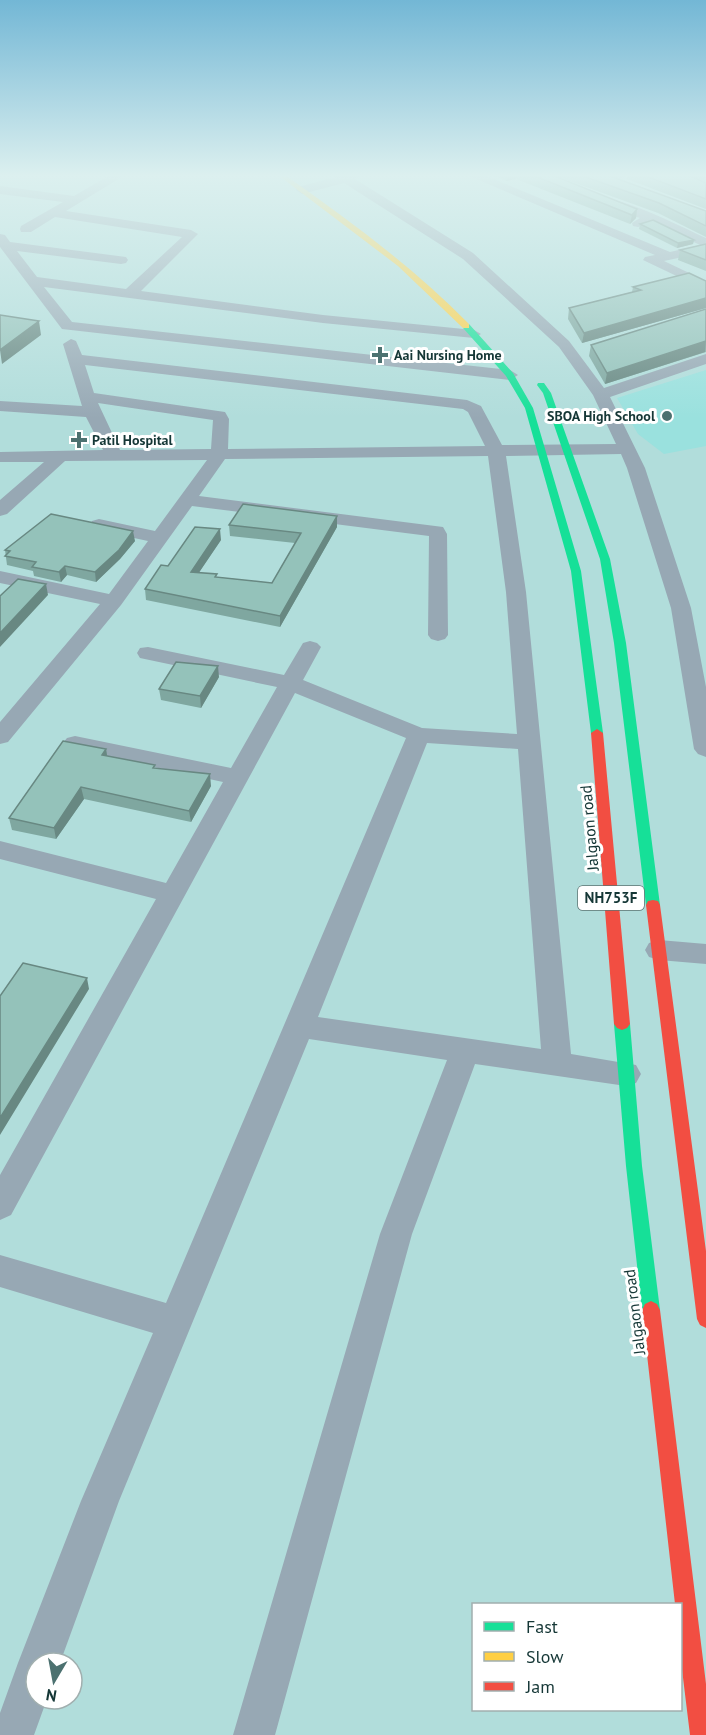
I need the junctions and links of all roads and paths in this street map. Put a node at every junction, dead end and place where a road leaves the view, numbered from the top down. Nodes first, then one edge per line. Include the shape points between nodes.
1 (13, 256) edge
2 (95, 256) edge
3 (168, 256) edge
4 (391, 256) edge
5 (468, 256) edge
6 (669, 256) edge
7 (121, 260) dead end
8 (21, 266) junction
9 (0, 269) edge
10 (33, 281) junction
11 (706, 286) edge
12 (128, 295) junction
13 (67, 326) junction
14 (474, 334) junction
15 (75, 359) junction
16 (706, 359) edge
17 (510, 375) junction
18 (534, 376) dead end
19 (383, 395) junction
20 (601, 395) junction
21 (90, 405) junction
22 (0, 406) edge
23 (374, 410) dead end
24 (567, 449) junction
25 (627, 449) junction
26 (496, 450) junction
27 (542, 450) junction
28 (114, 454) junction
29 (219, 455) junction
30 (62, 456) junction
31 (0, 457) edge
32 (188, 500) junction
33 (0, 510) edge
34 (80, 522) edge
35 (160, 538) junction
36 (1, 579) edge
37 (114, 601) junction
38 (696, 633) edge
39 (438, 635) dead end
40 (310, 647) dead end
41 (148, 653) dead end
42 (290, 684) junction
43 (419, 735) junction
44 (0, 737) edge
45 (529, 742) junction
46 (75, 743) edge
47 (706, 749) edge
48 (238, 777) junction
49 (0, 850) edge
50 (173, 894) junction
51 (659, 950) junction
52 (706, 954) edge
53 (300, 1026) junction
54 (465, 1050) junction
55 (557, 1064) junction
56 (626, 1074) junction
57 (0, 1205) edge
58 (0, 1271) edge
59 (706, 1319) edge
60 (174, 1322) junction
61 (43, 1651) edge
62 (24, 1705) edge
63 (13, 1735) edge
64 (254, 1735) edge
65 (701, 1735) edge

1 - 8 street
2 - 7 street
3 - 12 street
4 - 14 highway, Jalgaon road / NH753F
5 - 20 street via 577,352
6 - 11 street via 650,260
8 - 9 street
8 - 10 street
10 - 12 street
10 - 13 street
12 - 14 street
13 - 15 street
13 - 17 street
14 - 17 highway, Jalgaon road / NH753F
15 - 19 street
15 - 21 street
16 - 20 street
17 - 27 highway, Jalgaon road / NH753F via 529,408
18 - 24 highway, NH753F via 547,393
19 - 23 street
19 - 26 street via 472,407
20 - 25 street
21 - 22 street
21 - 28 street
21 - 29 street via 219,416
24 - 25 street
24 - 27 street
24 - 51 highway, NH753F via 605,559 620,643
25 - 38 street via 654,519 681,608
26 - 27 street
26 - 29 street
26 - 45 street via 516,592
27 - 56 highway, Jalgaon road / NH753F via 576,571 595,704
28 - 29 street
28 - 30 street
29 - 32 street
30 - 31 street
30 - 33 street
32 - 35 street
32 - 39 street via 436,531
34 - 35 street
35 - 37 street
36 - 37 street
37 - 44 street
38 - 47 street
40 - 42 street
41 - 42 street
42 - 43 street
42 - 48 street
43 - 45 street
43 - 53 street
45 - 55 street
46 - 48 street
48 - 50 street
49 - 50 street
50 - 57 street
51 - 52 street
51 - 59 highway, NH753F
53 - 54 street
53 - 60 street
54 - 55 street
54 - 64 street via 396,1234
55 - 56 street
56 - 65 highway, Jalgaon road / NH753F
58 - 60 street
60 - 61 street via 99,1502
62 - 63 street

